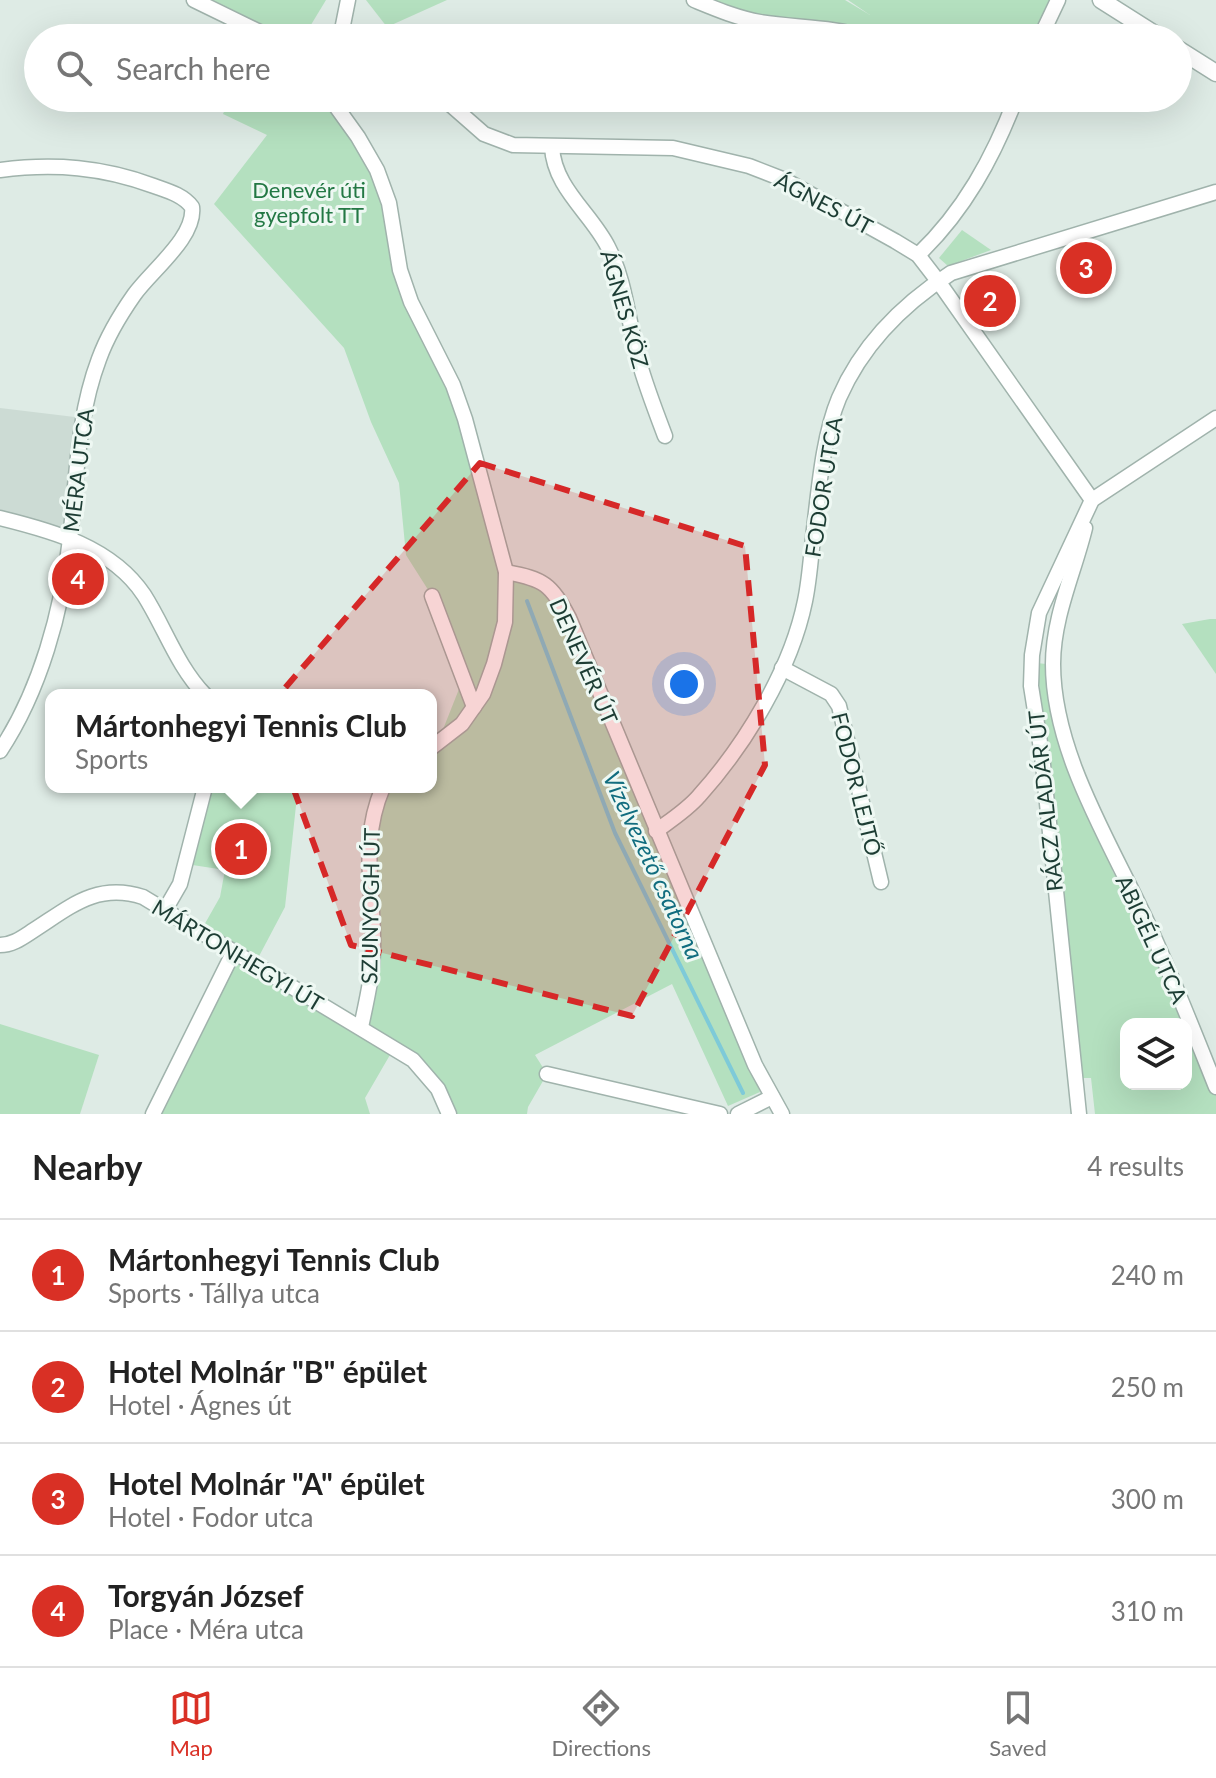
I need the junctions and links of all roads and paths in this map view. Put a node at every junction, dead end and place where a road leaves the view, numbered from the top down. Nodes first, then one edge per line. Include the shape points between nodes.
1 (194, 0) edge
2 (348, 0) edge
3 (694, 0) edge
4 (1058, 0) edge
5 (1101, 0) edge
6 (243, 24) edge
7 (342, 24) edge
8 (779, 24) edge
9 (1047, 24) edge
10 (1139, 24) edge
11 (1192, 58) edge
12 (1216, 73) edge
13 (340, 112) edge
14 (459, 112) edge
15 (1010, 112) edge
16 (552, 147) junction
17 (0, 170) edge
18 (1216, 192) edge
19 (918, 255) junction
20 (938, 281) junction
21 (1216, 418) edge
22 (665, 436) dead end
23 (1092, 500) junction
24 (0, 518) edge
25 (70, 539) junction
26 (506, 572) junction
27 (432, 596) dead end
28 (782, 668) junction
29 (199, 689) edge
30 (474, 707) junction
31 (437, 743) edge
32 (0, 751) edge
33 (203, 793) edge
34 (380, 793) edge
35 (656, 831) junction
36 (1105, 836) joint
37 (881, 882) dead end
38 (165, 910) junction
39 (0, 945) edge
40 (233, 953) junction
41 (361, 1027) junction
42 (547, 1074) dead end
43 (1216, 1087) edge
44 (772, 1097) junction
45 (153, 1114) edge
46 (449, 1114) edge
47 (720, 1114) edge
48 (738, 1114) edge
49 (782, 1114) edge
50 (1079, 1114) edge

1 - 6 street
2 - 7 street
3 - 8 street via 739,18
4 - 9 street
5 - 10 street
11 - 12 street
13 - 26 street via 377,170 389,203 400,270 453,385
14 - 16 street, ÁGNES ÚT via 496,141
15 - 19 street via 978,181 941,233
16 - 19 street, ÁGNES ÚT via 629,145 729,159 785,180
16 - 22 street, ÁGNES KÖZ via 559,178 613,257 637,356
17 - 25 street, MÉRA UTCA via 100,170 166,190 192,207 185,234 132,298 99,359 80,437
18 - 20 street, FODOR UTCA via 985,261
19 - 20 street, ÁGNES ÚT
20 - 23 street, ÁGNES ÚT
20 - 28 street, FODOR UTCA via 878,335 839,398 820,482 805,604
21 - 23 street
23 - 36 street, RÁCZ ALADÁR ÚT via 1061,613 1053,664 1062,726
23 - 50 street, RÁCZ ALADÁR ÚT via 1039,613 1031,686
24 - 25 street
25 - 29 street via 126,573
25 - 32 street, MÉRA UTCA via 48,642 23,710
26 - 30 street via 505,622 494,664
26 - 35 street, DENEVÉR ÚT via 545,582 556,593
27 - 30 street
28 - 35 street, FODOR UTCA via 746,737 697,798
28 - 37 street, FODOR LEJTŐ via 831,694 839,706
30 - 31 street
33 - 38 street via 180,884
34 - 41 street, SZUNYOGH ÚT via 368,838 373,942
35 - 44 street, DENEVÉR ÚT
36 - 43 street, ABIGÉL UTCA via 1147,921
38 - 39 street, MÁRTONHEGYI ÚT via 131,893 105,892 21,939
38 - 40 street, MÁRTONHEGYI ÚT
40 - 41 street, MÁRTONHEGYI ÚT
40 - 45 street
41 - 46 street, MÁRTONHEGYI ÚT via 413,1060 438,1089
42 - 47 street
44 - 48 street
44 - 49 street, DENEVÉR ÚT

